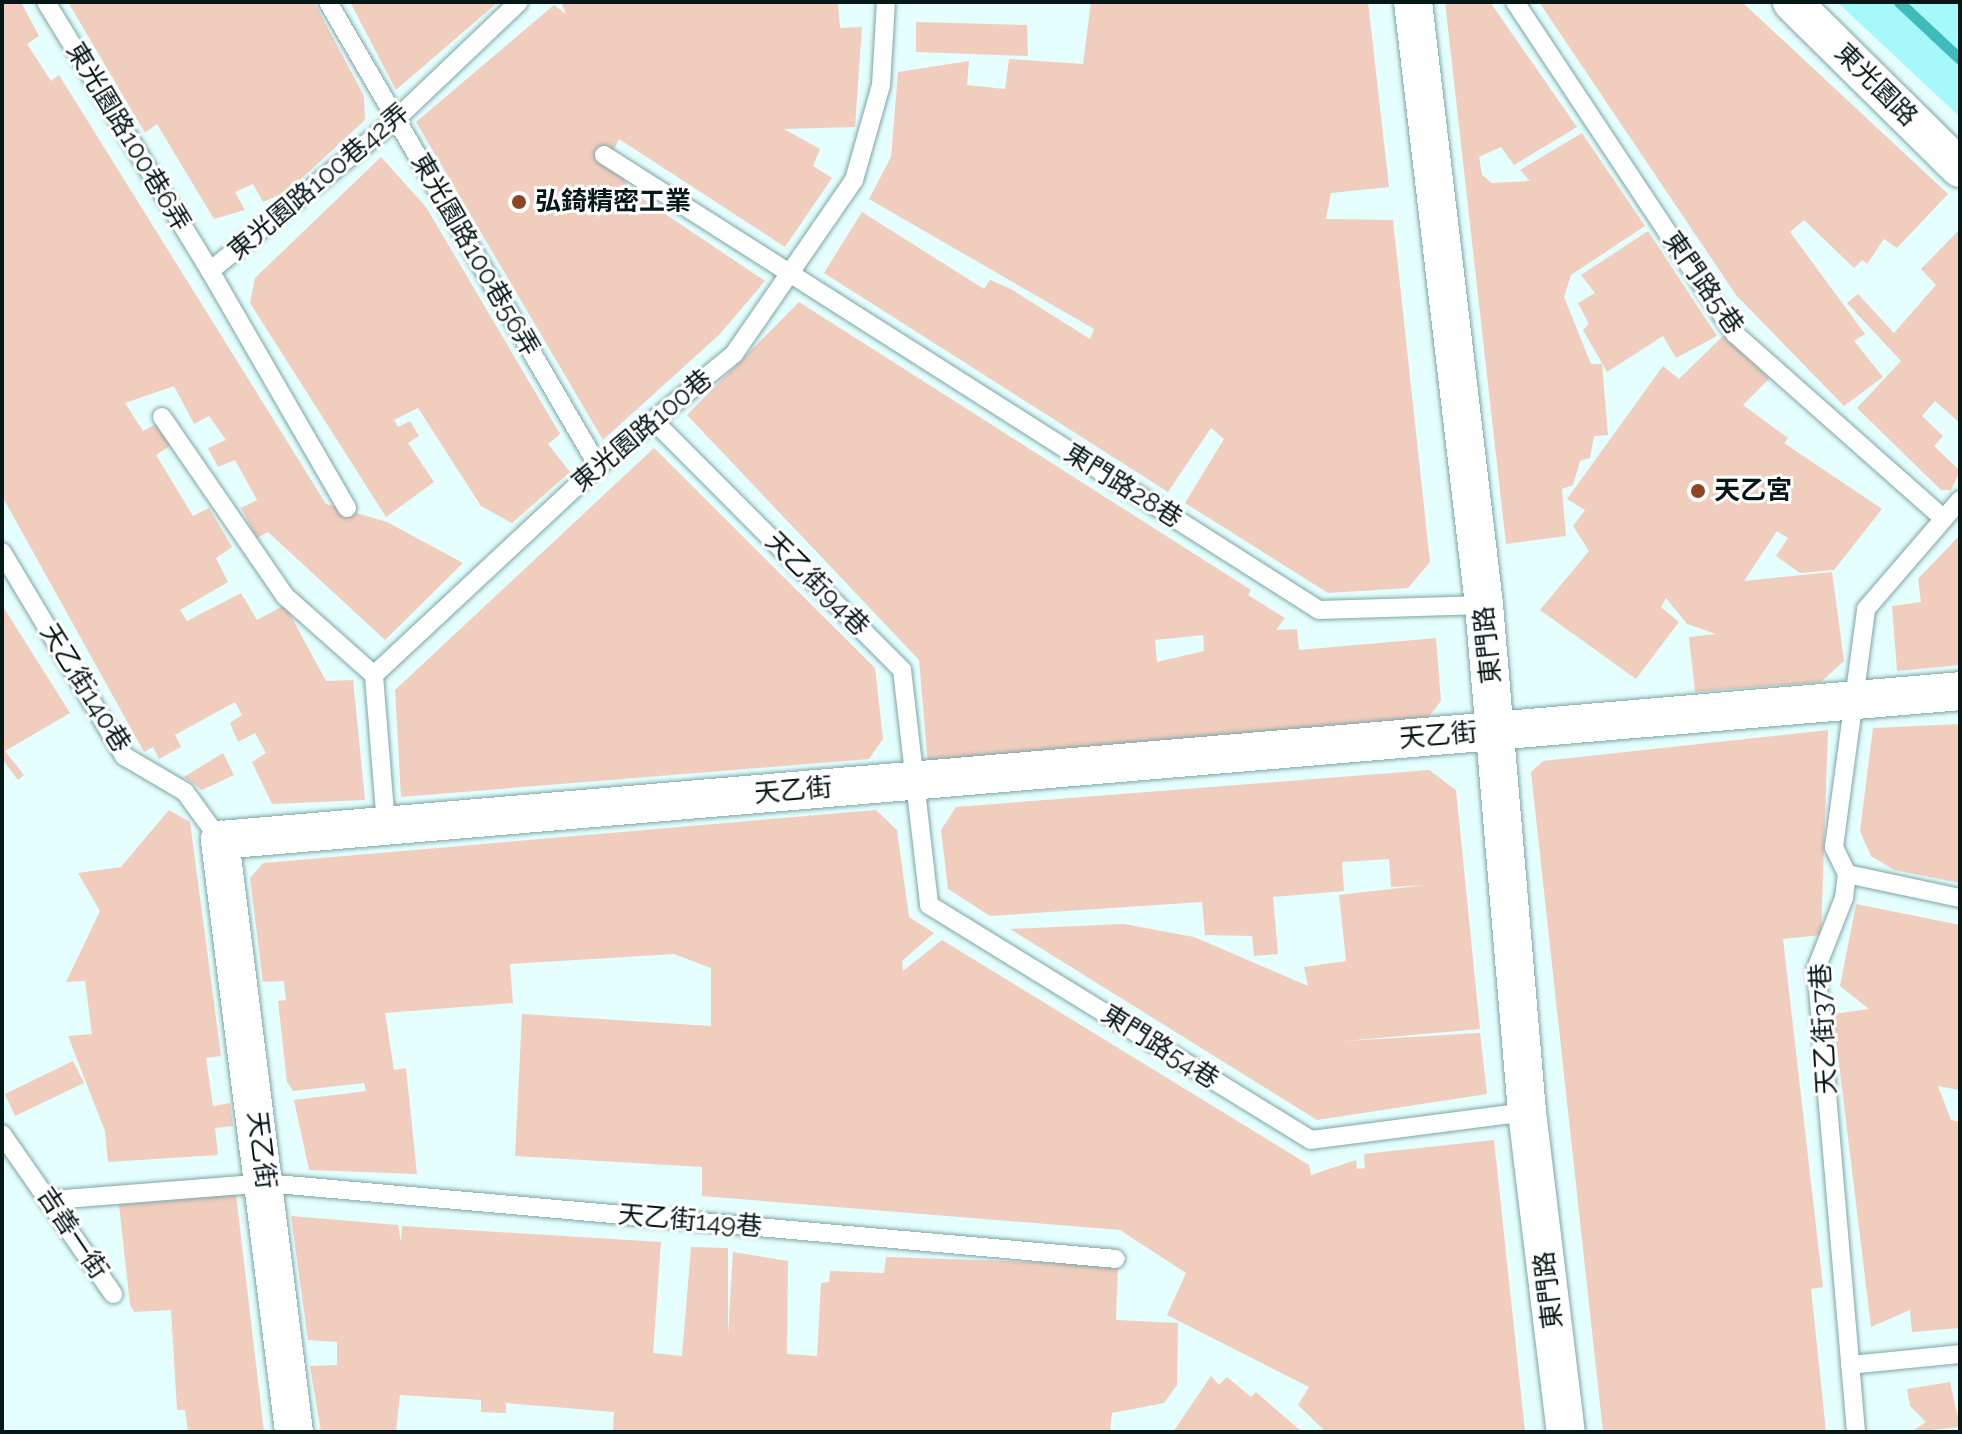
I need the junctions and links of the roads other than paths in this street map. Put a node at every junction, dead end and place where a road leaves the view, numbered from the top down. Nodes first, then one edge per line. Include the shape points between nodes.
1 (46, 2) edge
2 (328, 2) edge
3 (519, 2) edge
4 (886, 2) edge
5 (1413, 2) edge
6 (1515, 2) edge
7 (1792, 2) edge
8 (395, 120) junction
9 (604, 155) dead end
10 (1960, 168) edge
11 (210, 271) junction
12 (788, 274) junction
13 (162, 417) dead end
14 (653, 420) junction
15 (598, 466) junction
16 (1960, 500) edge
17 (347, 508) dead end
18 (1943, 518) junction
19 (2, 552) edge
20 (1484, 605) junction
21 (374, 675) junction
22 (1960, 691) edge
23 (1854, 701) junction
24 (1496, 731) junction
25 (911, 781) junction
26 (386, 825) junction
27 (220, 840) junction
28 (1847, 874) junction
29 (1960, 898) edge
30 (1527, 1112) junction
31 (2, 1134) edge
32 (265, 1183) junction
33 (51, 1200) junction
34 (1116, 1259) dead end
35 (113, 1294) dead end
36 (1960, 1354) edge
37 (1850, 1365) junction
38 (294, 1432) edge
39 (1566, 1432) edge
40 (1856, 1432) edge

1 - 11 lane, 東光園路100巷6弄
2 - 8 lane, 東光園路100巷56弄
3 - 8 lane, 東光園路100巷42弄
4 - 12 lane, 東光園路100巷 via 881,85 854,180
5 - 20 street, 東門路
6 - 18 lane, 東門路5巷 via 1735,334
7 - 10 street, 東光園路
8 - 11 lane, 東光園路100巷42弄
8 - 15 lane, 東光園路100巷56弄
9 - 12 lane, 東門路28巷
11 - 17 lane, 東光園路100巷42弄
12 - 14 lane, 東光園路100巷 via 734,354
12 - 20 lane, 東門路28巷 via 1319,610
13 - 21 lane via 285,596
14 - 15 lane, 東光園路100巷
14 - 25 lane, 天乙街94巷 via 902,670
15 - 21 lane, 東光園路100巷
16 - 18 lane
18 - 23 lane via 1866,609
19 - 27 lane, 天乙街140巷 via 124,756 185,792
20 - 24 street, 東門路
21 - 26 lane
22 - 23 street, 天乙街
23 - 24 street, 天乙街
23 - 28 lane via 1834,847
24 - 25 street, 天乙街
24 - 30 street, 東門路
25 - 26 street, 天乙街
25 - 30 lane, 東門路54巷 via 929,905 1311,1140
26 - 27 street, 天乙街
27 - 32 street, 天乙街
28 - 29 lane
28 - 37 lane, 天乙街37巷 via 1816,969
30 - 39 street, 東門路
31 - 33 lane, 吉善一街
32 - 33 lane, 天乙街149巷
32 - 34 lane, 天乙街149巷
32 - 38 street, 天乙街
33 - 35 lane, 吉善一街
36 - 37 lane
37 - 40 lane, 天乙街37巷

